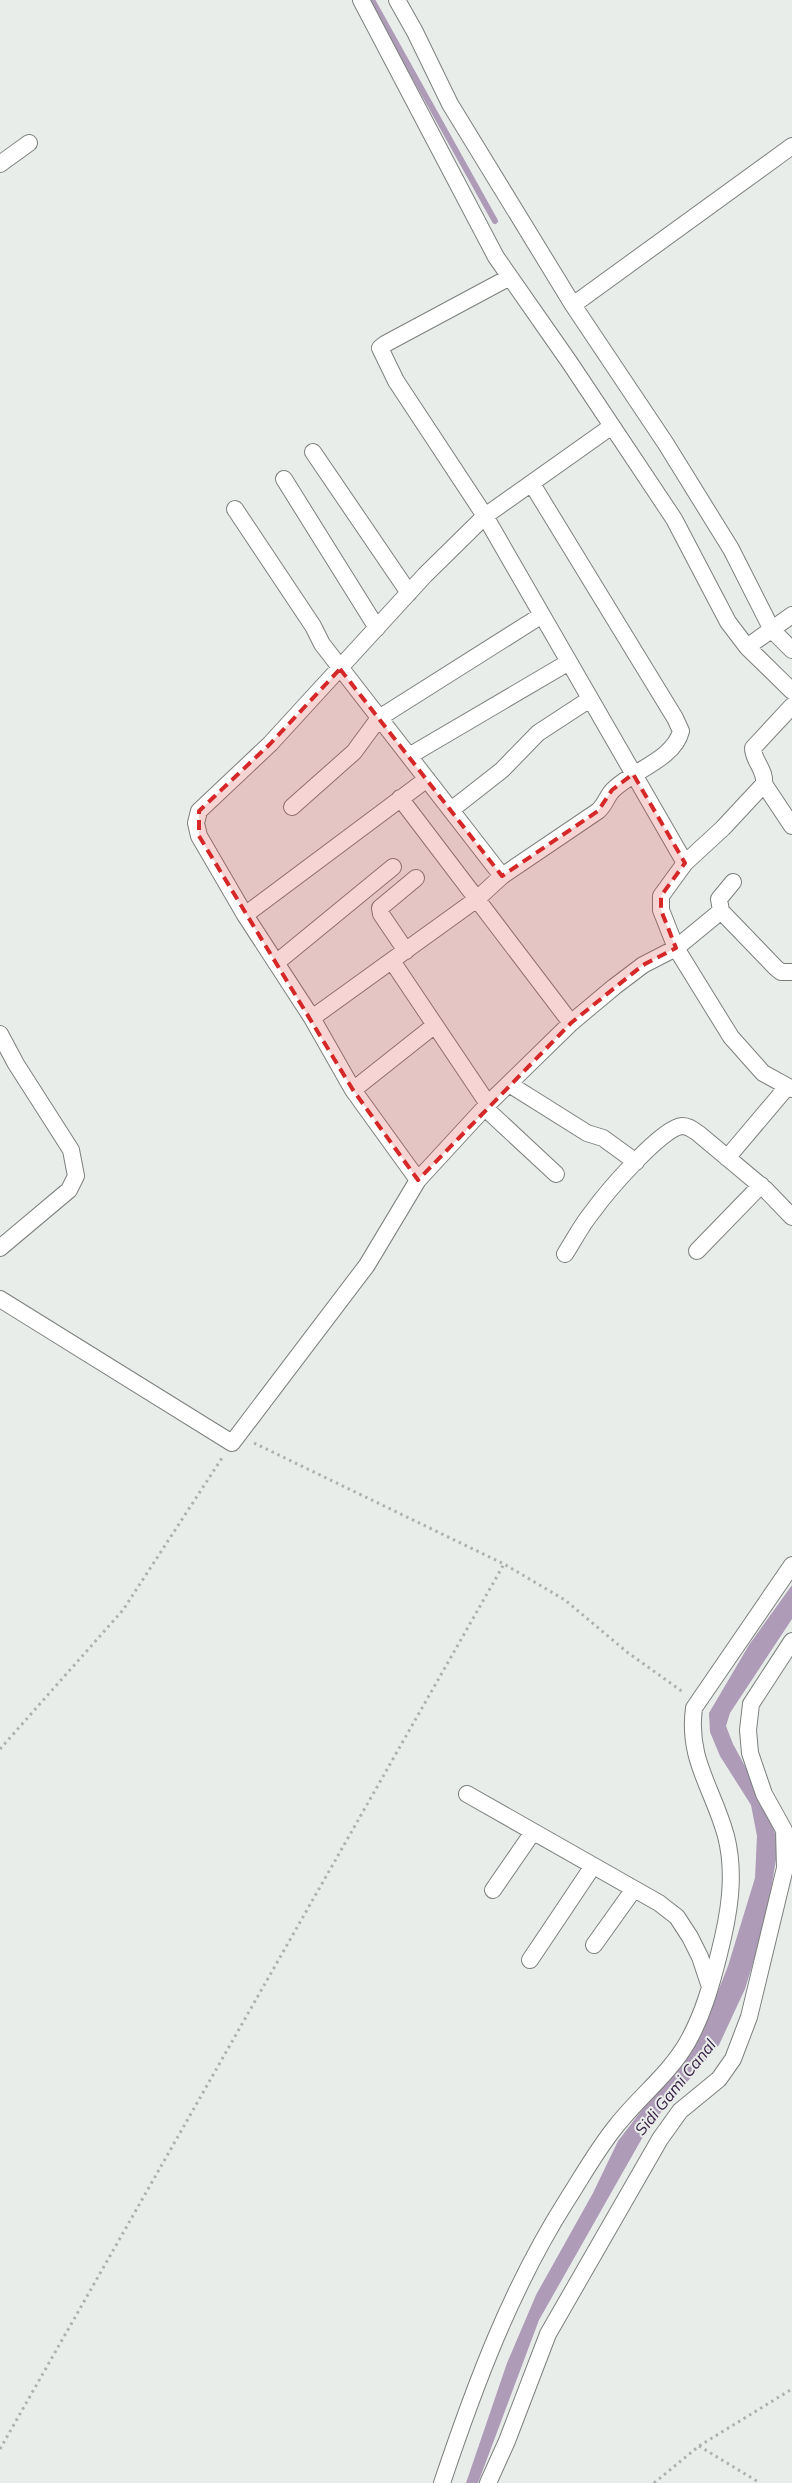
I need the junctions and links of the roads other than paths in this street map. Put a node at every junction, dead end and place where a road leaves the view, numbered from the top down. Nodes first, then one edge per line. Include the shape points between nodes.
1 (361, 0) edge
2 (397, 0) edge
3 (29, 144) dead end
4 (792, 146) edge
5 (0, 164) edge
6 (510, 278) junction
7 (573, 305) junction
8 (612, 426) junction
9 (313, 452) dead end
10 (284, 479) dead end
11 (532, 484) junction
12 (235, 509) dead end
13 (484, 516) junction
14 (408, 594) junction
15 (542, 615) junction
16 (792, 615) edge
17 (377, 628) junction
18 (772, 630) junction
19 (747, 646) junction
20 (792, 650) edge
21 (569, 662) junction
22 (340, 669) junction
23 (792, 691) edge
24 (590, 699) junction
25 (792, 706) edge
26 (378, 718) junction
27 (409, 756) junction
28 (634, 774) junction
29 (427, 780) junction
30 (764, 784) junction
31 (400, 798) junction
32 (292, 807) dead end
33 (451, 810) junction
34 (792, 826) edge
35 (685, 863) junction
36 (393, 867) dead end
37 (502, 876) junction
38 (416, 878) dead end
39 (733, 882) dead end
40 (477, 899) junction
41 (721, 911) junction
42 (245, 915) junction
43 (676, 948) junction
44 (406, 950) junction
45 (392, 961) junction
46 (276, 964) junction
47 (792, 972) edge
48 (312, 1018) junction
49 (571, 1022) junction
50 (435, 1025) junction
51 (0, 1034) edge
52 (509, 1084) junction
53 (790, 1088) edge
54 (353, 1090) junction
55 (487, 1106) junction
56 (727, 1158) junction
57 (636, 1162) junction
58 (556, 1174) dead end
59 (418, 1180) junction
60 (761, 1186) junction
61 (792, 1217) edge
62 (0, 1248) edge
63 (697, 1252) dead end
64 (565, 1254) dead end
65 (0, 1299) edge
66 (792, 1564) edge
67 (792, 1641) edge
68 (467, 1794) dead end
69 (533, 1832) junction
70 (593, 1866) junction
71 (634, 1889) junction
72 (494, 1890) dead end
73 (594, 1945) dead end
74 (530, 1960) dead end
75 (710, 1987) junction
76 (442, 2483) edge
77 (488, 2483) edge

1 - 6 street
2 - 7 street via 450,104
3 - 5 street
4 - 7 street
6 - 8 street
6 - 13 street via 380,348 396,381
7 - 18 street via 666,444 731,549
8 - 11 street
8 - 19 street via 674,520 728,622
9 - 14 street
10 - 17 street
11 - 13 street
11 - 28 street via 682,731 666,753
12 - 22 street
13 - 14 street
13 - 15 street
14 - 17 street
15 - 21 street
15 - 26 street
16 - 18 street
17 - 22 street
18 - 19 street
18 - 20 street
19 - 23 street
21 - 24 street
21 - 27 street
22 - 26 street
22 - 42 street via 270,744 199,811 196,823 199,836
24 - 28 street
24 - 33 street via 538,733 502,770
25 - 30 street via 753,748
26 - 27 street
26 - 32 street via 354,752
27 - 29 street
28 - 35 street
28 - 37 street via 612,790 598,811
29 - 31 street
29 - 33 street
30 - 34 street
30 - 35 street
31 - 40 street
31 - 42 street
33 - 37 street
35 - 43 street via 661,896 661,910
36 - 46 street
37 - 40 street
38 - 44 street via 380,908
39 - 41 street via 719,898
40 - 44 street
40 - 49 street
41 - 43 street
41 - 47 street via 776,968 781,972
42 - 46 street
43 - 49 street via 643,965
43 - 53 street via 731,1038 763,1073
44 - 45 street
45 - 48 street
45 - 50 street
46 - 48 street
48 - 54 street
49 - 52 street
50 - 54 street
50 - 55 street
51 - 62 street via 71,1150 76,1176 69,1190
52 - 55 street
52 - 57 street via 587,1133 603,1138
53 - 56 street
54 - 59 street
55 - 58 street
55 - 59 street
56 - 57 street via 694,1130 681,1126 667,1131
56 - 60 street
57 - 64 street via 592,1211
59 - 65 street via 367,1265 235,1439
60 - 61 street
60 - 63 street
66 - 75 street via 694,1708 691,1728 693,1749 726,1836 731,1867 728,1913
67 - 77 street via 752,1704 749,1715 750,1753 764,1794 784,1830 786,1868 749,2017 726,2072 680,2111 660,2139 548,2334 508,2441
68 - 69 street
69 - 70 street
69 - 72 street
70 - 71 street
70 - 74 street
71 - 73 street
71 - 75 street via 677,1917 700,1957
75 - 76 street via 704,2009 686,2045 617,2125 527,2269 502,2321

